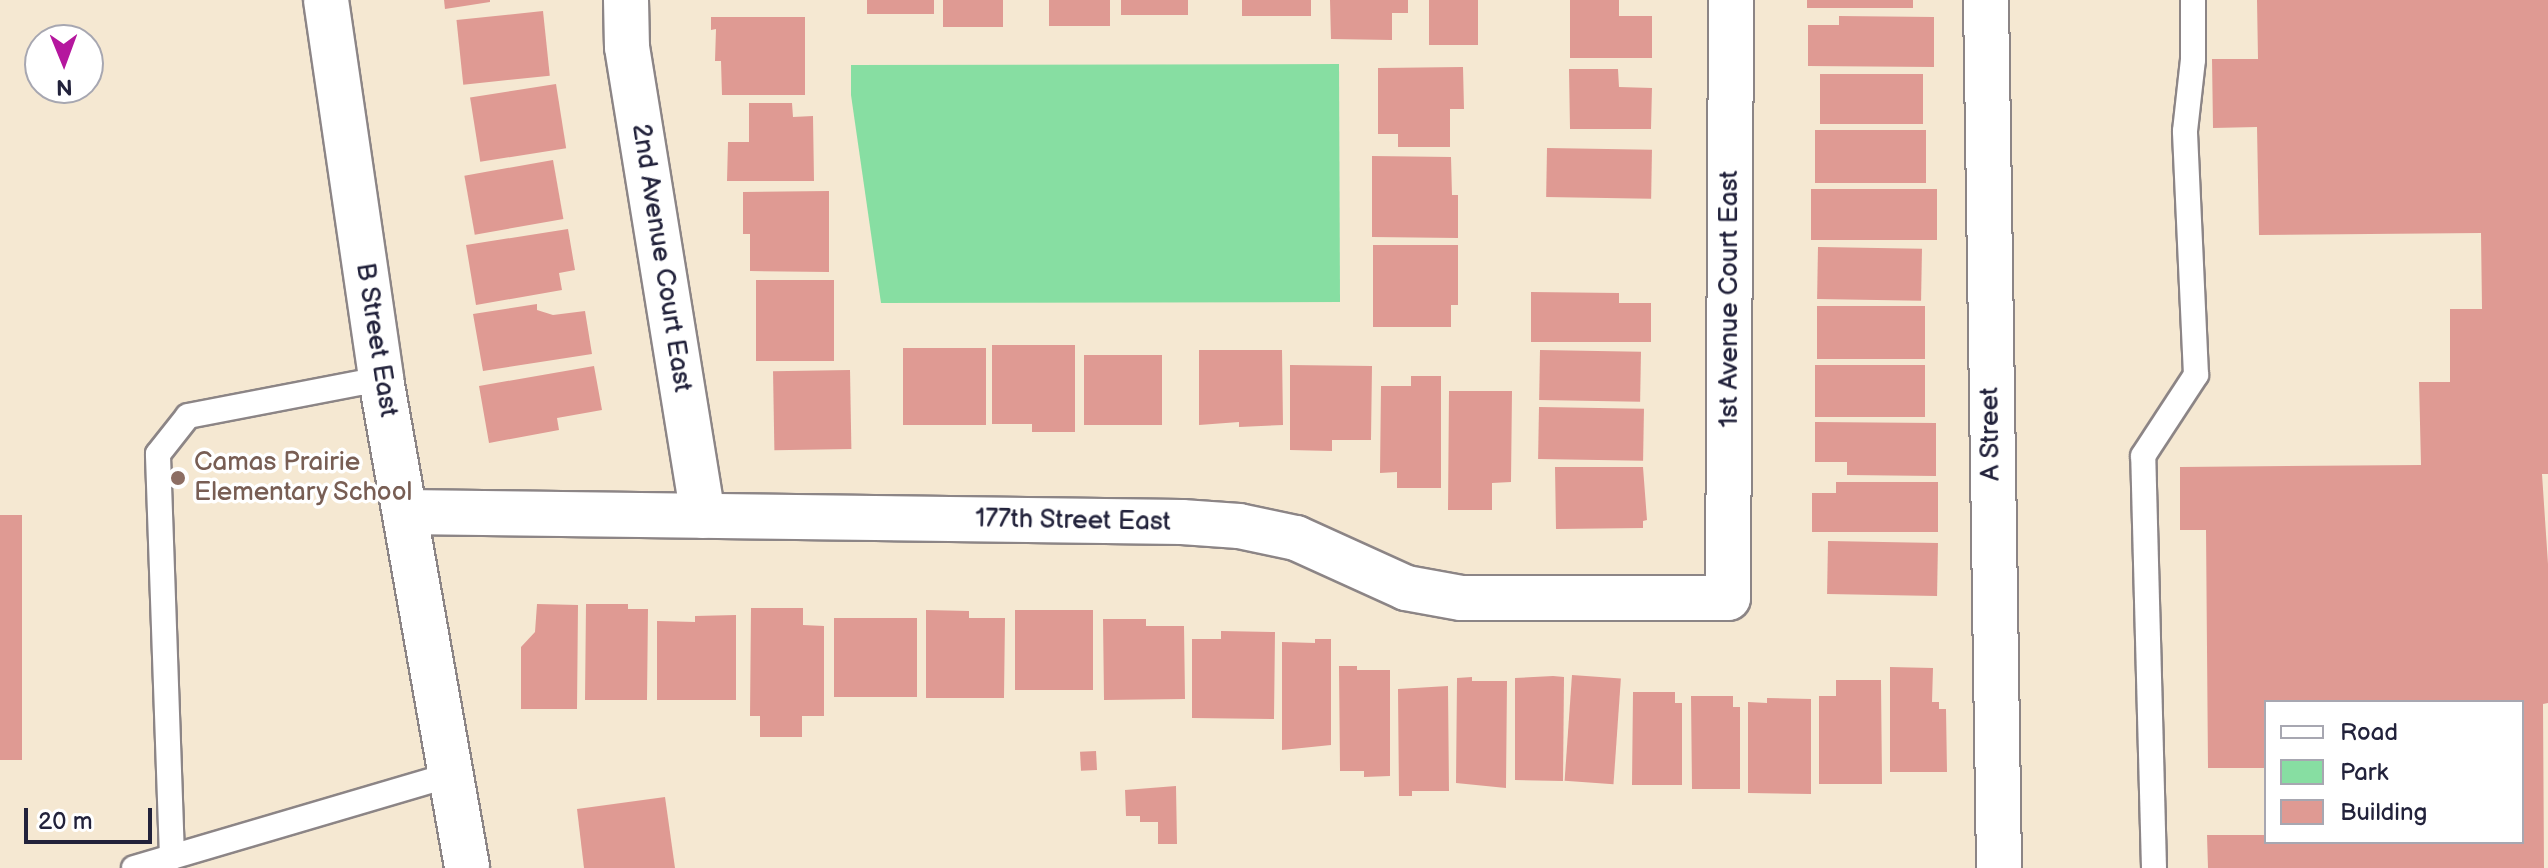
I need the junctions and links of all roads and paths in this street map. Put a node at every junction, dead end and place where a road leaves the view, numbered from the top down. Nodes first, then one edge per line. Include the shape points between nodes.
1 (326, 0) edge
2 (626, 0) edge
3 (1731, 0) edge
4 (1986, 0) edge
5 (2193, 0) edge
6 (381, 379) junction
7 (405, 512) junction
8 (703, 516) junction
9 (1728, 598) joint
10 (450, 775) junction
11 (172, 857) junction
12 (134, 868) edge
13 (467, 868) edge
14 (1999, 868) edge
15 (2154, 868) edge

1 - 6 street, B Street East
2 - 8 street, 2nd Avenue Court East via 627,47
3 - 9 street, 1st Avenue Court East
4 - 14 street, A Street
5 - 15 lane via 2185,131 2196,375 2143,456
6 - 7 street, B Street East
6 - 11 lane via 188,416 158,454
7 - 8 street, 177th Street East
7 - 10 street, B Street East
8 - 9 street, 177th Street East via 1239,526 1296,538 1406,588 1461,598
10 - 11 lane
10 - 13 street, B Street East
11 - 12 lane

